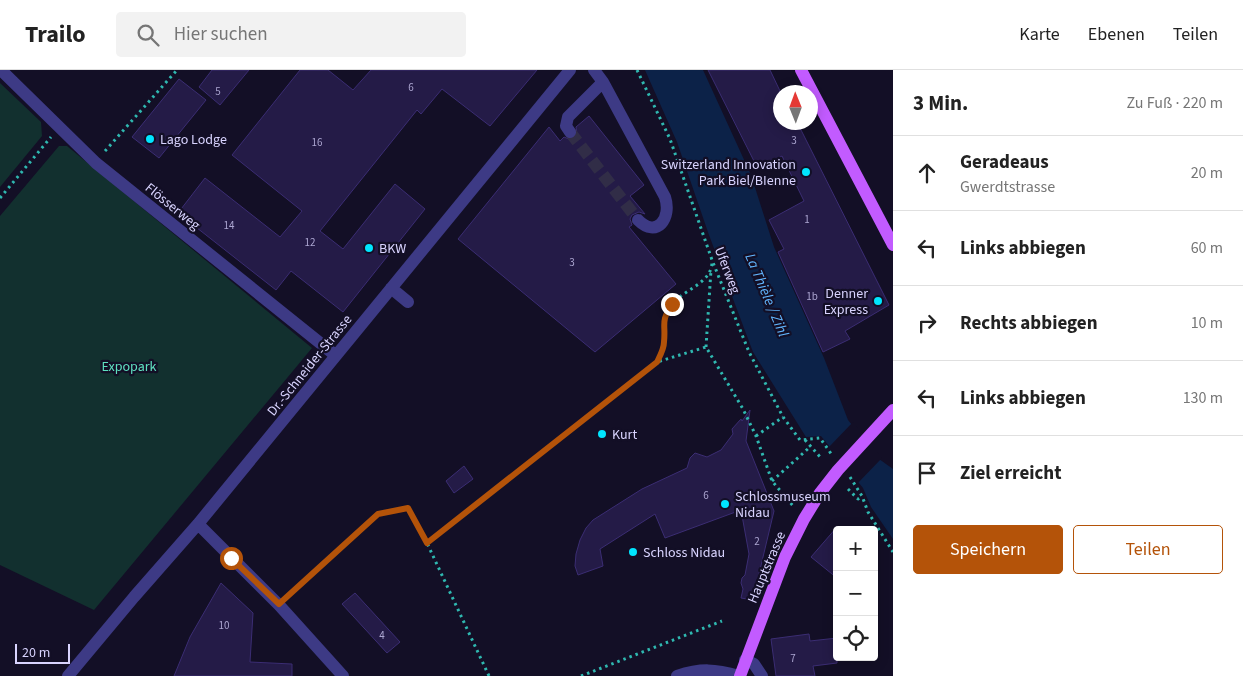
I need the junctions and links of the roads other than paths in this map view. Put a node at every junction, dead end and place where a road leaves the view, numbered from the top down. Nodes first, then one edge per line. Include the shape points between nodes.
1 (1, 70) edge
2 (570, 70) edge
3 (594, 70) edge
4 (801, 70) edge
5 (603, 82) junction
6 (570, 132) dead end
7 (638, 220) tunnel mouth
8 (893, 245) edge
9 (391, 288) junction
10 (408, 302) dead end
11 (336, 355) junction
12 (893, 410) edge
13 (198, 524) junction
14 (744, 660) junction
15 (68, 676) edge
16 (343, 676) edge
17 (677, 676) edge
18 (739, 676) edge
19 (762, 676) edge

1 - 11 street, Flösserweg via 96,163
2 - 9 street, Dr.-Schneider-Strasse
3 - 5 street
4 - 8 main road
5 - 6 street via 568,117 566,126
5 - 7 street via 666,197 667,213 657,226 645,228
9 - 10 street
9 - 11 street, Dr.-Schneider-Strasse
11 - 13 street, Dr.-Schneider-Strasse
12 - 14 main road, Hauptstrasse via 838,470 804,519
13 - 15 street, Dr.-Schneider-Strasse
13 - 16 street via 279,604
14 - 18 main road, Hauptstrasse
14 - 19 street via 754,664
17 - 18 street via 694,670

